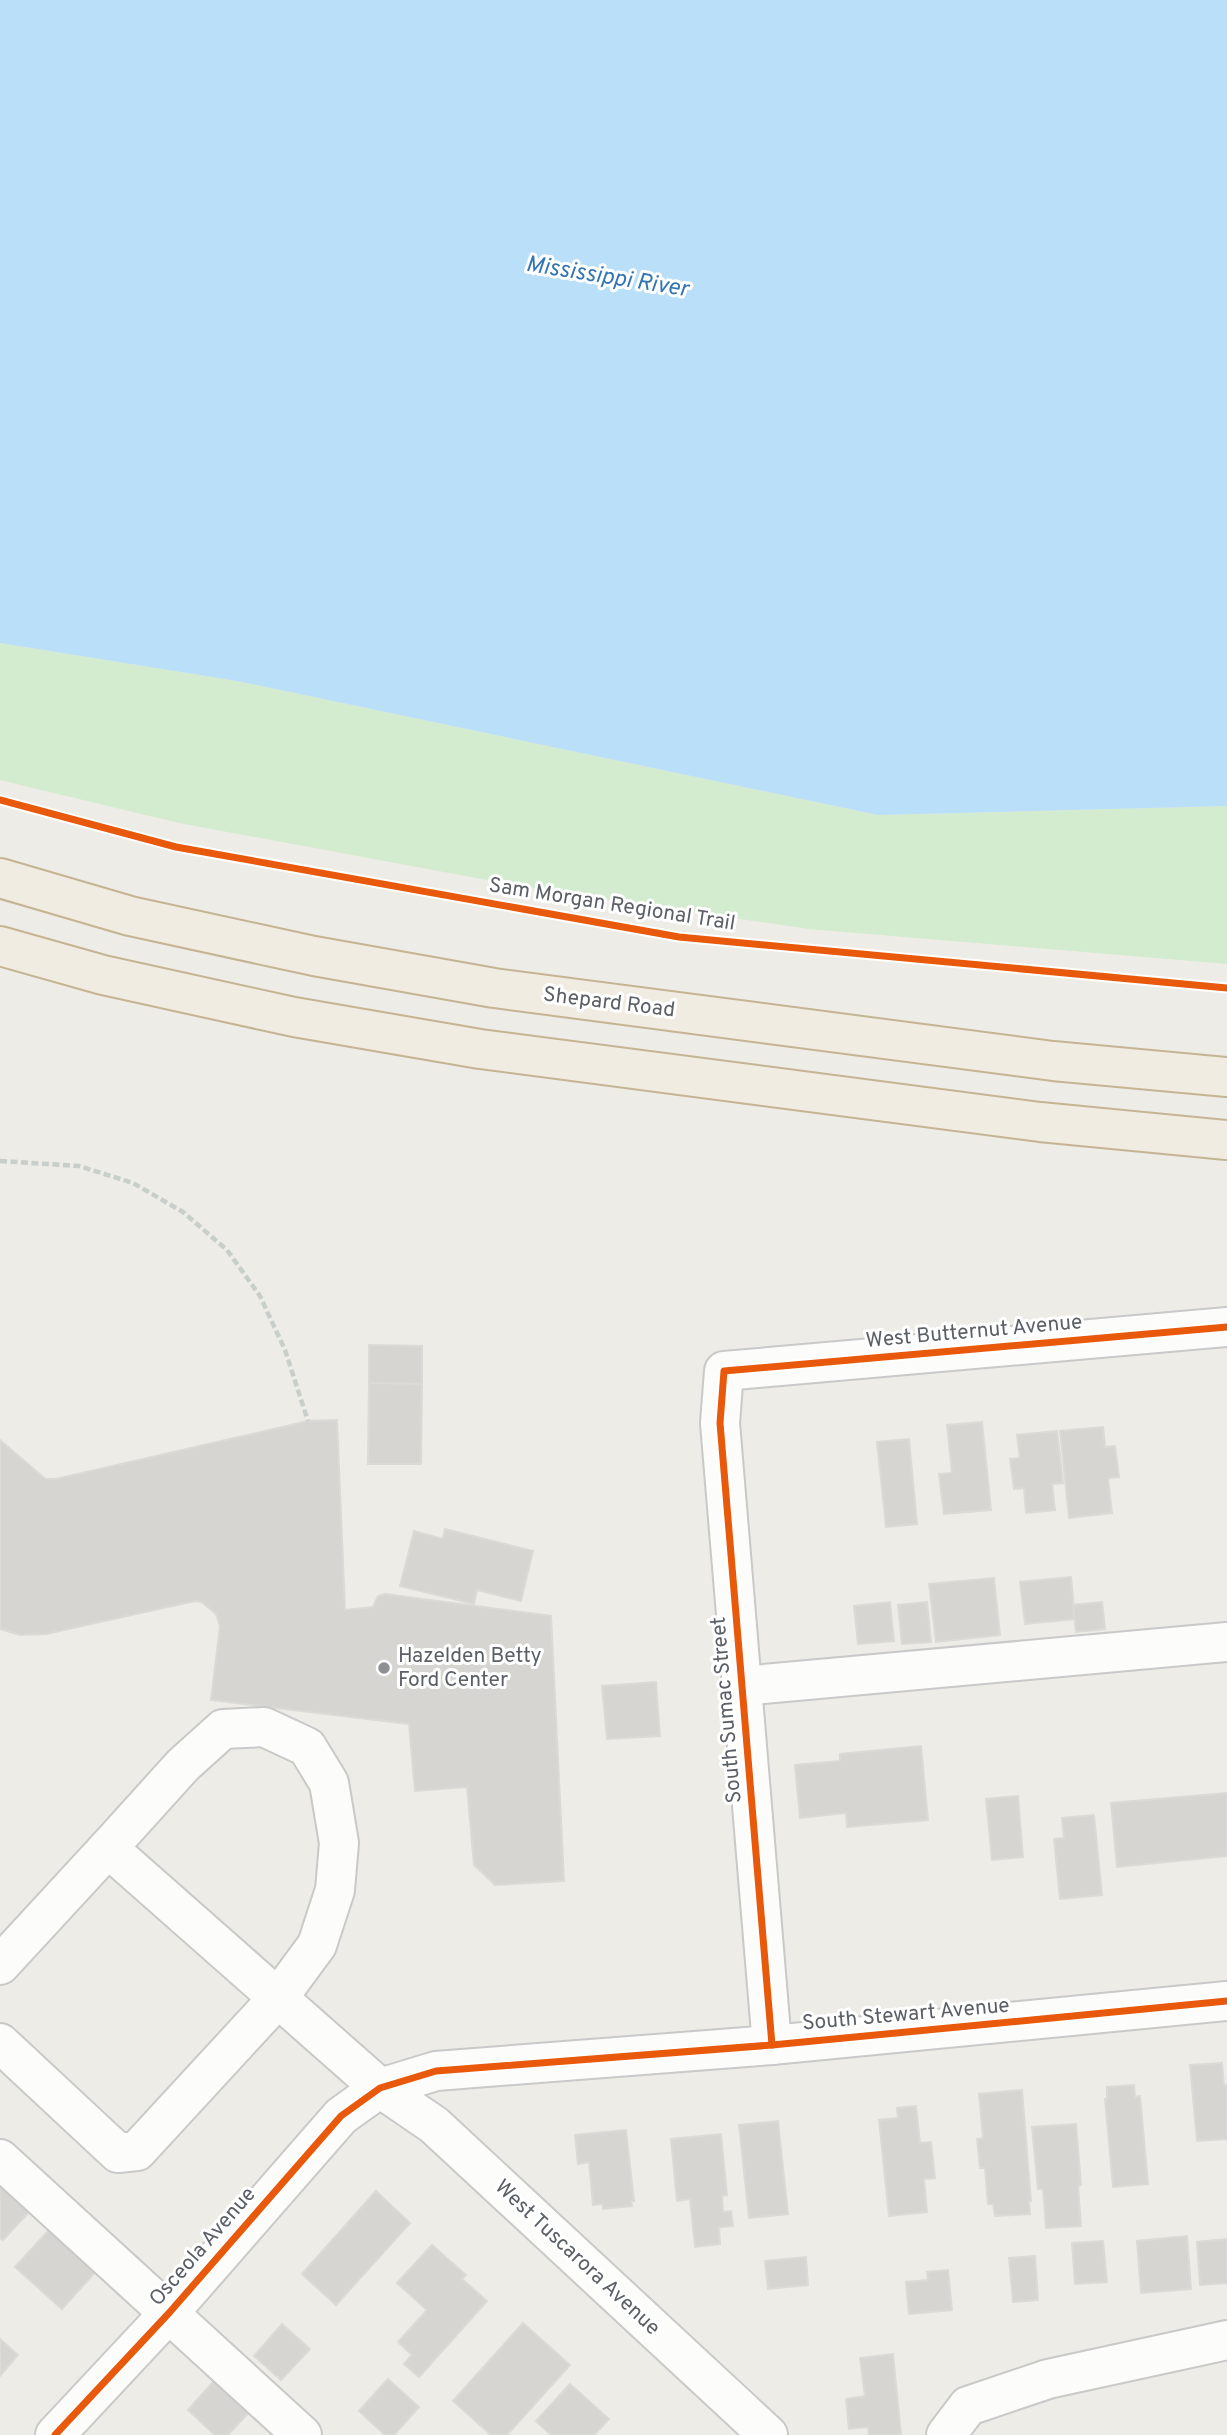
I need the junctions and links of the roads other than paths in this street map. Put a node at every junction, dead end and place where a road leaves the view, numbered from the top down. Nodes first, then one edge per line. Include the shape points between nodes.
1 (0, 878) edge
2 (0, 946) edge
3 (1227, 1077) edge
4 (1227, 1140) edge
5 (1227, 1327) edge
6 (724, 1371) joint
7 (1227, 1642) edge
8 (742, 1686) junction
9 (108, 1848) junction
10 (0, 1965) edge
11 (278, 1998) junction
12 (1227, 2001) edge
13 (0, 2043) edge
14 (772, 2045) junction
15 (380, 2088) junction
16 (0, 2159) edge
17 (169, 2313) junction
18 (1227, 2340) edge
19 (55, 2435) edge
20 (302, 2435) edge
21 (768, 2435) edge
22 (946, 2435) edge

1 - 3 highway, Shepard Road via 143,919 494,988 1053,1061
2 - 4 highway via 103,975 294,1017 480,1049 1040,1122
5 - 6 street, West Butternut Avenue
6 - 8 street, South Sumac Street via 720,1423
7 - 8 street
8 - 14 street, South Sumac Street
9 - 10 street
9 - 11 street, West Tuscarora Avenue
9 - 11 street via 183,1765 223,1729 264,1727 307,1747 329,1783 339,1843 335,1890 317,1945
11 - 13 street via 137,2151 117,2152
11 - 15 street, West Tuscarora Avenue
12 - 14 street, South Stewart Avenue
14 - 15 street, South Stewart Avenue via 436,2071
15 - 17 street, Osceola Avenue via 341,2116
15 - 21 street, West Tuscarora Avenue via 435,2125
16 - 17 street
17 - 19 street, Osceola Avenue
17 - 20 street
18 - 22 street via 1048,2379 968,2406

